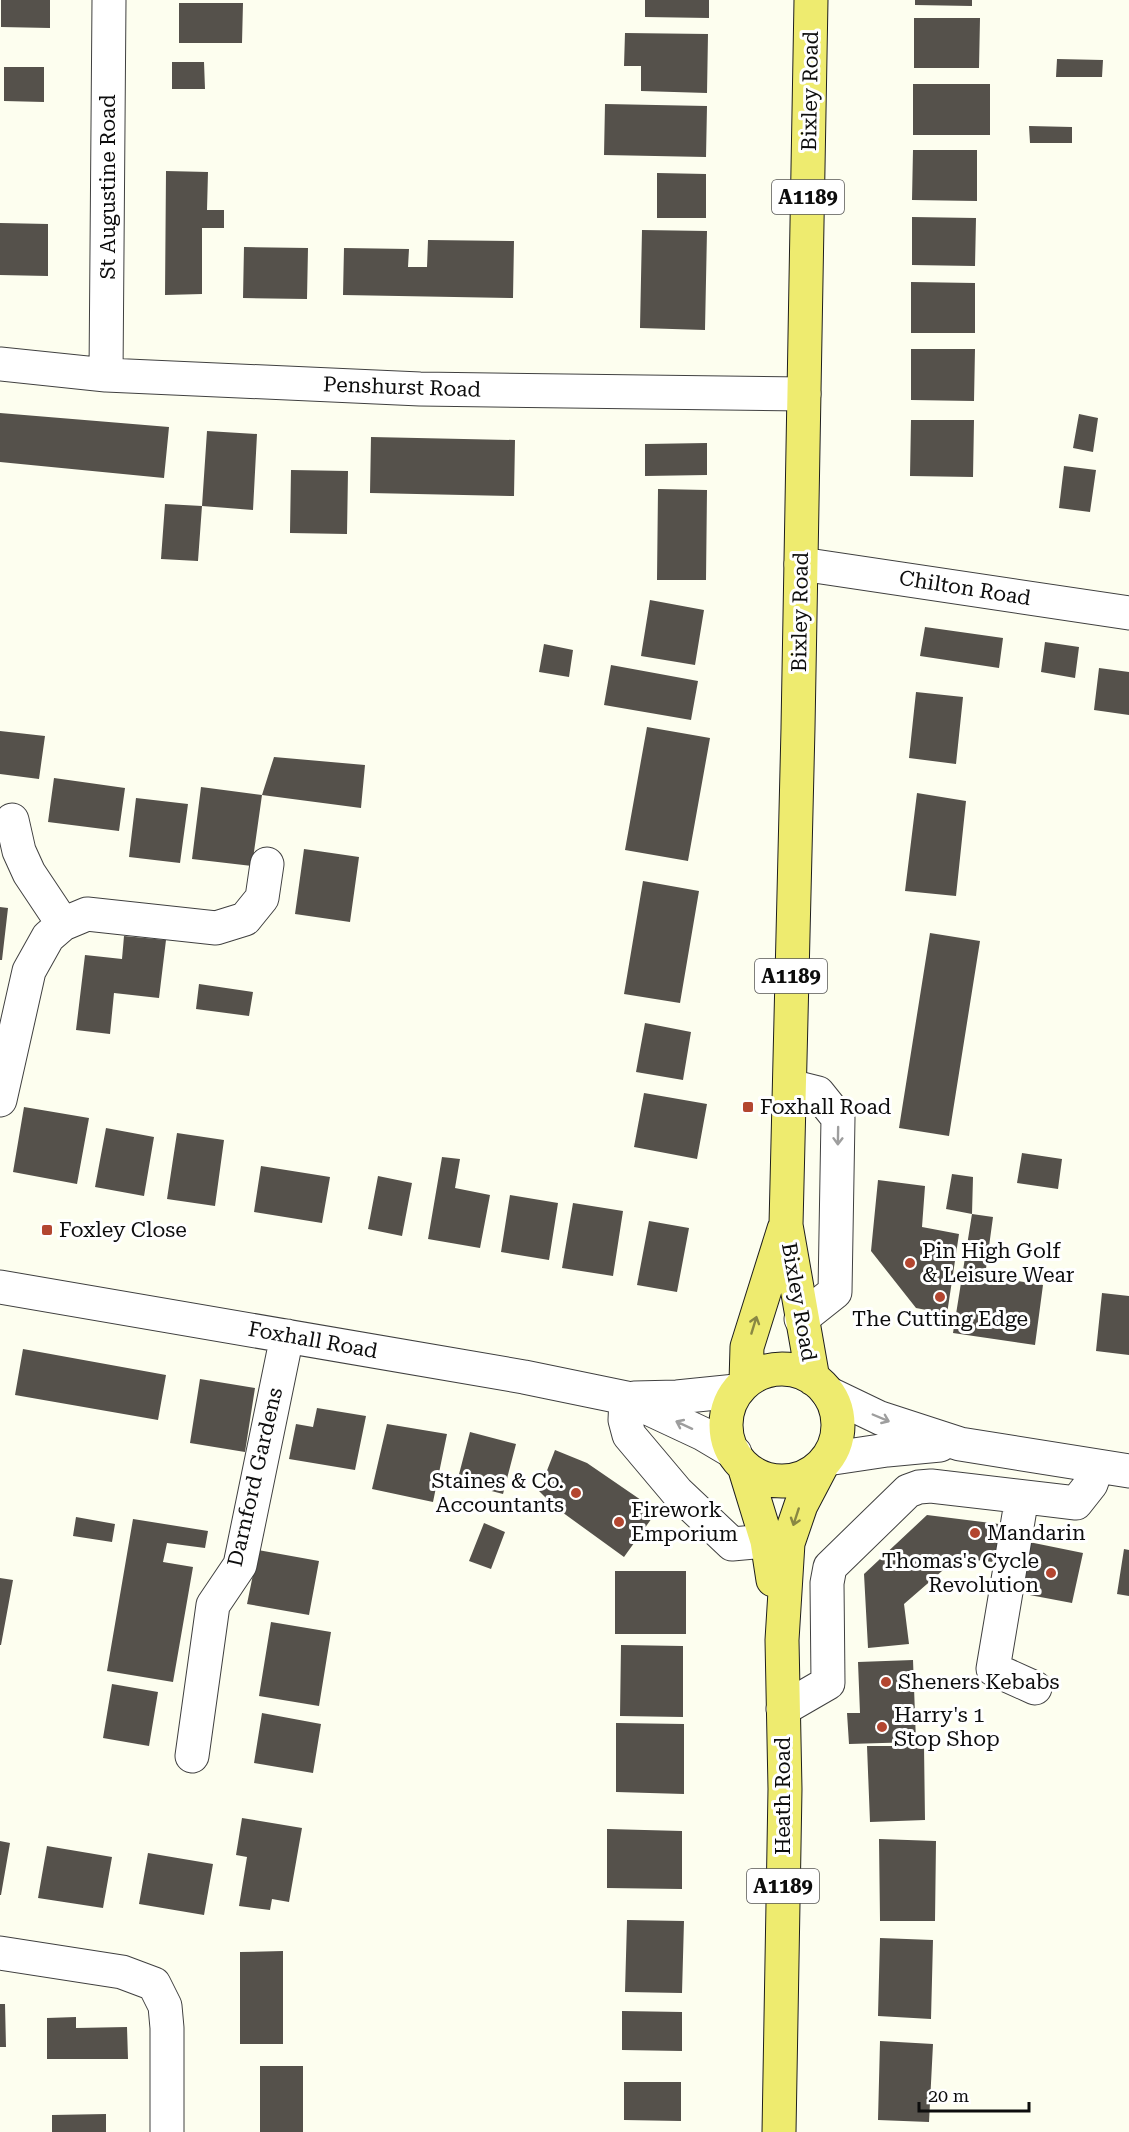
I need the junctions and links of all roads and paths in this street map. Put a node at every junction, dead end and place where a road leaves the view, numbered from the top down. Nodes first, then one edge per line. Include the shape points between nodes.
1 (109, 0) edge
2 (812, 0) edge
3 (0, 364) edge
4 (106, 375) junction
5 (804, 394) junction
6 (801, 564) junction
7 (1129, 613) edge
8 (12, 820) dead end
9 (267, 864) dead end
10 (63, 924) junction
11 (789, 1086) junction
12 (0, 1100) edge
13 (786, 1225) junction
14 (0, 1287) edge
15 (801, 1318) junction
16 (287, 1336) junction
17 (820, 1386) junction
18 (741, 1387) junction
19 (626, 1398) junction
20 (960, 1444) junction
21 (739, 1460) junction
22 (825, 1462) junction
23 (1097, 1467) junction
24 (1129, 1471) edge
25 (1023, 1497) junction
26 (767, 1541) junction
27 (782, 1640) junction
28 (1035, 1688) dead end
29 (783, 1709) junction
30 (192, 1756) dead end
31 (0, 1953) edge
32 (167, 2132) edge
33 (779, 2132) edge

1 - 4 street, St Augustine Road
2 - 5 main road, Bixley Road / A1189
3 - 4 street, Penshurst Road
4 - 5 street, Penshurst Road via 420,388
5 - 6 main road, Bixley Road / A1189
6 - 7 street, Chilton Road
6 - 11 main road, Bixley Road / A1189
8 - 10 street via 18,851
9 - 10 street via 262,898 245,919 216,928 87,914
10 - 12 street via 48,937 29,971
11 - 13 main road, Bixley Road / A1189
11 -> 15 street via 818,1093 838,1118 835,1292
13 - 15 main road, Bixley Road / A1189
18 -> 13 main road, Bixley Road / A1189 via 747,1347
14 - 16 street, Foxhall Road
15 - 17 main road, Bixley Road / A1189
16 - 19 street, Foxhall Road
16 - 30 street, Darnford Gardens via 240,1565 213,1605
17 - 18 main road via 800,1372 785,1370 770,1371
17 -> 20 street via 880,1418
17 - 22 main road via 838,1414 836,1443
18 - 19 street, Foxhall Road via 677,1397
18 - 21 main road via 730,1401 725,1419
21 -> 19 street, Foxhall Road via 703,1434
19 - 26 street via 628,1435 677,1492 732,1544
20 - 22 street via 887,1450
20 - 23 street
21 - 22 main road via 758,1476 775,1481 808,1476
21 - 26 main road, Heath Road / A1189
22 -> 27 main road, Heath Road via 801,1505 788,1543
23 - 24 street
23 - 25 street via 1091,1484 1076,1503
25 - 28 street via 993,1669
25 - 29 street via 931,1486 908,1491 830,1567 828,1683
26 - 27 main road, Heath Road / A1189
27 - 29 main road, Heath Road / A1189
29 - 33 main road, Heath Road / A1189
31 - 32 street via 122,1972 154,1984 165,2006 167,2028

